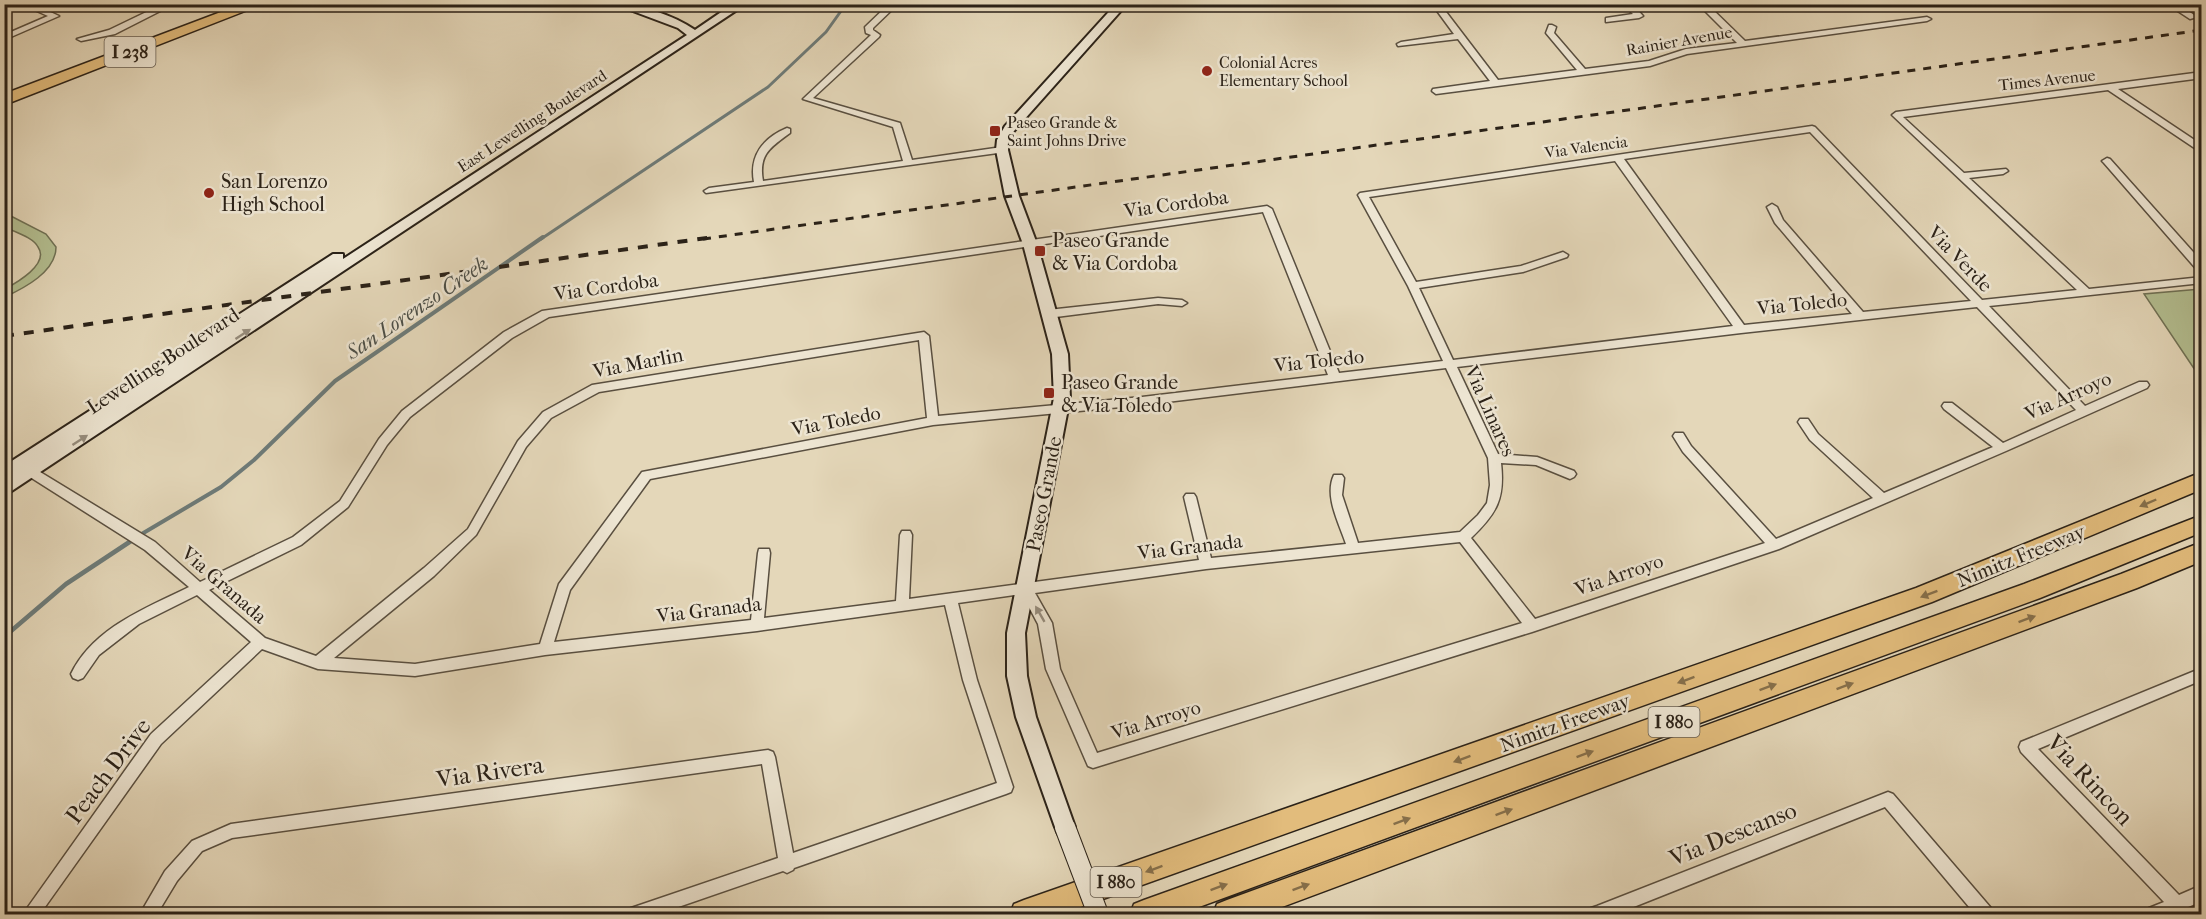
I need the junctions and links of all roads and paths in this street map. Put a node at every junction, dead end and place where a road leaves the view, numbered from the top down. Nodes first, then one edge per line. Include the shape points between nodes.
1 (25, 4) edge
2 (170, 4) edge
3 (227, 4) edge
4 (256, 4) edge
5 (619, 4) edge
6 (727, 4) edge
7 (741, 4) edge
8 (894, 4) edge
9 (1122, 4) edge
10 (1436, 4) edge
11 (1627, 4) edge
12 (1702, 4) edge
13 (2017, 4) edge
14 (2072, 4) edge
15 (2171, 4) edge
16 (2193, 17) dead end
17 (1927, 19) dead end
18 (1609, 20) dead end
19 (1552, 27) dead end
20 (691, 32) junction
21 (1460, 36) junction
22 (4, 38) edge
23 (81, 39) dead end
24 (1401, 44) dead end
25 (1743, 44) junction
26 (1583, 72) junction
27 (2202, 75) edge
28 (1496, 84) junction
29 (4, 88) edge
30 (2111, 88) junction
31 (1436, 91) dead end
32 (4, 100) edge
33 (1812, 129) joint
34 (787, 131) dead end
35 (2200, 147) edge
36 (1002, 150) junction
37 (1618, 158) junction
38 (2107, 161) dead end
39 (908, 163) junction
40 (2003, 171) dead end
41 (1961, 176) junction
42 (759, 183) junction
43 (709, 191) dead end
44 (1363, 195) joint
45 (1772, 207) dead end
46 (1029, 244) junction
47 (1563, 255) dead end
48 (335, 265) joint
49 (2202, 268) edge
50 (2202, 280) edge
51 (1413, 286) junction
52 (2085, 291) junction
53 (1182, 303) dead end
54 (1977, 303) junction
55 (1048, 314) junction
56 (1860, 316) junction
57 (1741, 329) junction
58 (1449, 365) junction
59 (1335, 377) junction
60 (2143, 385) dead end
61 (1948, 406) dead end
62 (1060, 410) junction
63 (2084, 412) junction
64 (933, 421) junction
65 (1804, 422) dead end
66 (1678, 436) dead end
67 (2002, 448) junction
68 (1494, 458) junction
69 (25, 469) junction
70 (4, 474) edge
71 (1570, 474) dead end
72 (1338, 478) dead end
73 (2202, 480) edge
74 (4, 490) edge
75 (1190, 497) dead end
76 (1882, 499) junction
77 (2202, 523) edge
78 (906, 536) dead end
79 (1463, 537) junction
80 (1774, 545) junction
81 (1353, 547) junction
82 (2202, 551) edge
83 (764, 554) dead end
84 (1206, 564) junction
85 (1025, 588) junction
86 (199, 589) junction
87 (950, 598) junction
88 (902, 603) junction
89 (757, 625) junction
90 (1532, 626) junction
91 (260, 642) junction
92 (545, 649) junction
93 (318, 663) junction
94 (78, 674) dead end
95 (2202, 674) edge
96 (787, 865) junction
97 (2202, 893) edge
98 (2176, 904) junction
99 (31, 915) edge
100 (148, 915) edge
101 (637, 915) edge
102 (1024, 915) edge
103 (1098, 915) edge
104 (1144, 915) edge
105 (1227, 915) edge
106 (1597, 915) edge
107 (1985, 915) edge
108 (2155, 915) edge

1 - 22 street via 55,16
2 - 23 street via 112,32
3 - 29 highway, I 238
4 - 32 highway, I 238
5 - 20 street
6 - 20 street, East Lewelling Boulevard
7 - 20 street, East Lewelling Boulevard
8 - 39 street via 868,29 876,35 807,99 897,125
9 - 36 street via 1009,129
10 - 21 street
11 - 18 street via 1639,16
12 - 25 street
13 - 14 street
15 - 16 street
17 - 25 street, Rainier Avenue
19 - 26 street via 1550,33
20 - 48 street, East Lewelling Boulevard
21 - 24 street
21 - 28 street
25 - 26 street, Rainier Avenue
26 - 28 street, Rainier Avenue
27 - 30 street, Times Avenue
28 - 31 street, Rainier Avenue
30 - 35 street
30 - 41 street, Times Avenue via 1896,115
33 - 37 street, Via Valencia
33 - 54 street, Via Verde
34 - 42 street via 760,151
36 - 39 street
36 - 46 street, Paseo Grande via 1012,196
37 - 44 street, Via Valencia
37 - 57 street
38 - 49 street
39 - 42 street
40 - 41 street
41 - 52 street
42 - 43 street
44 - 51 street, Via Linares
45 - 56 street via 1778,221
46 - 55 street, Paseo Grande
46 - 59 street, Via Cordoba via 1267,209
46 - 86 street, Via Cordoba via 546,314 508,335 406,414 383,442 344,504 297,541
47 - 51 street via 1522,270
48 - 69 street, Lewelling Boulevard
50 - 52 street, Via Toledo
51 - 58 street, Via Linares
52 - 54 street, Via Toledo
53 - 55 street via 1158,301
54 - 56 street, Via Toledo
54 - 63 street, Via Verde
55 - 62 street, Paseo Grande via 1060,354
56 - 57 street, Via Toledo
57 - 58 street, Via Toledo
58 - 59 street, Via Toledo
58 - 68 street, Via Linares
59 - 62 street, Via Toledo
60 - 63 street, Via Arroyo
61 - 67 street
62 - 64 street, Via Toledo
62 - 85 street, Paseo Grande
63 - 67 street, Via Arroyo
64 - 92 street, Via Toledo via 646,475 564,588
64 - 93 street, Via Marlin via 924,336 596,388 547,415 522,444 472,532
65 - 76 street via 1814,437
66 - 80 street
67 - 76 street, Via Arroyo
68 - 71 street via 1537,461
68 - 79 street, Via Linares via 1498,488 1488,514
69 - 70 street, Lewelling Boulevard
69 - 74 street, Lewelling Boulevard
69 - 86 street, Via Granada via 150,546
72 - 81 street via 1336,495
73 -> 102 highway, Nimitz Freeway / I 880 via 1924,595
75 - 84 street
76 - 80 street, Via Arroyo
104 -> 77 highway, I 880 via 2032,591
78 - 88 street
79 - 81 street, Via Granada
79 - 90 street
80 - 90 street, Via Arroyo
81 - 84 street, Via Granada
105 -> 82 highway, I 880
83 - 89 street
84 - 85 street, Via Granada
85 - 87 street, Via Granada
90 -> 85 street, Via Arroyo via 1093,761 1053,669 1045,623
85 - 103 street, Paseo Grande, bridge via 1016,633 1017,676 1026,717
86 - 91 street, Via Granada
86 - 94 street, Via Cordoba via 134,620 94,651
87 - 88 street, Via Granada
87 - 96 street via 970,680 1006,788
88 - 89 street, Via Granada
89 - 92 street, Via Granada
91 - 93 street, Via Granada
91 - 99 street, Peach Drive via 156,739
92 - 93 street, Via Granada via 415,670
95 - 98 street, Via Rincon via 2026,747
96 - 100 street, Via Rivera via 768,757 231,831 197,846 171,876
96 - 101 street
97 - 98 street
98 - 108 street
106 - 107 street, Via Descanso via 1888,799

